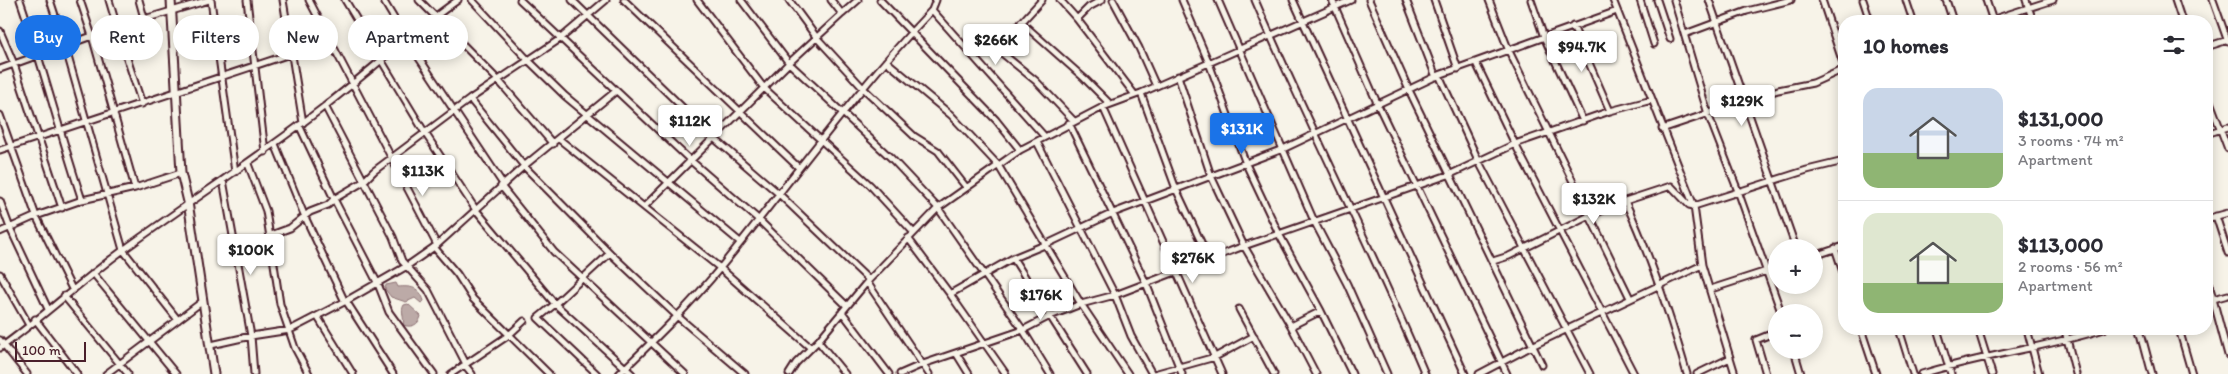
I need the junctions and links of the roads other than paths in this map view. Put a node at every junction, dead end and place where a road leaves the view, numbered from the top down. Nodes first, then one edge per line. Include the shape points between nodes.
1 (20, 0) edge
2 (50, 0) edge
3 (80, 0) edge
4 (108, 0) edge
5 (139, 0) edge
6 (171, 0) edge
7 (210, 0) edge
8 (247, 0) edge
9 (283, 0) edge
10 (309, 0) edge
11 (345, 0) edge
12 (383, 0) edge
13 (419, 0) edge
14 (458, 0) edge
15 (472, 0) edge
16 (520, 0) edge
17 (572, 0) edge
18 (606, 0) edge
19 (624, 0) edge
20 (697, 0) edge
21 (741, 0) edge
22 (789, 0) edge
23 (831, 0) edge
24 (858, 0) edge
25 (880, 0) edge
26 (936, 0) edge
27 (1042, 0) edge
28 (1060, 0) edge
29 (1102, 0) edge
30 (1113, 0) edge
31 (1182, 0) edge
32 (1218, 0) edge
33 (1255, 0) edge
34 (1293, 0) edge
35 (1332, 0) edge
36 (1351, 0) edge
37 (1369, 0) edge
38 (1406, 0) edge
39 (1434, 0) edge
40 (1489, 0) edge
41 (1531, 0) edge
42 (1613, 0) edge
43 (1640, 0) edge
44 (1657, 0) edge
45 (1674, 0) edge
46 (1709, 0) edge
47 (1791, 0) edge
48 (1822, 0) edge
49 (1863, 0) edge
50 (1906, 0) edge
51 (1946, 0) edge
52 (1986, 0) edge
53 (2026, 0) edge
54 (2052, 0) edge
55 (2175, 0) edge
56 (2213, 0) edge
57 (1335, 7) junction
58 (2028, 8) junction
59 (932, 10) junction
60 (1617, 10) junction
61 (172, 11) junction
62 (587, 14) junction
63 (842, 14) junction
64 (25, 15) edge
65 (55, 15) edge
66 (112, 15) edge
67 (143, 15) edge
68 (156, 15) edge
69 (285, 15) edge
70 (392, 15) edge
71 (432, 15) edge
72 (437, 15) edge
73 (1868, 15) edge
74 (1911, 15) edge
75 (1951, 15) edge
76 (1990, 15) edge
77 (2008, 15) edge
78 (2031, 15) edge
79 (2180, 15) edge
80 (1077, 19) junction
81 (1302, 21) junction
82 (1021, 22) junction
83 (1716, 22) junction
84 (1573, 26) junction
85 (0, 31) edge
86 (911, 32) junction
87 (91, 33) edge
88 (1685, 34) junction
89 (1270, 35) junction
90 (1544, 37) junction
91 (818, 38) junction
92 (560, 39) junction
93 (1670, 39) dead end
94 (2228, 41) edge
95 (1654, 44) dead end
96 (2213, 45) edge
97 (1238, 48) junction
98 (1838, 49) edge
99 (468, 50) edge
100 (1509, 51) junction
101 (25, 60) edge
102 (40, 60) edge
103 (69, 60) edge
104 (99, 60) edge
105 (128, 60) edge
106 (271, 60) edge
107 (291, 60) edge
108 (420, 60) edge
109 (528, 60) junction
110 (381, 61) junction
111 (886, 61) junction
112 (789, 63) junction
113 (1209, 63) junction
114 (1476, 63) junction
115 (14, 64) junction
116 (255, 65) junction
117 (0, 69) edge
118 (1458, 69) junction
119 (1838, 70) edge
120 (220, 76) junction
121 (1178, 76) junction
122 (1438, 76) junction
123 (498, 80) junction
124 (354, 84) junction
125 (1156, 86) junction
126 (764, 88) junction
127 (863, 88) junction
128 (1409, 90) junction
129 (616, 91) junction
130 (175, 92) junction
131 (1138, 94) junction
132 (470, 99) junction
133 (1652, 100) junction
134 (1743, 102) junction
135 (142, 104) junction
136 (1110, 104) junction
137 (1378, 105) junction
138 (325, 106) junction
139 (1103, 107) junction
140 (2213, 110) edge
141 (454, 111) junction
142 (741, 111) junction
143 (1610, 111) junction
144 (843, 112) junction
145 (113, 113) junction
146 (587, 114) junction
147 (1708, 114) junction
148 (0, 115) edge
149 (1347, 118) junction
150 (86, 121) junction
151 (1583, 121) junction
152 (1072, 122) junction
153 (301, 124) junction
154 (2228, 127) edge
155 (1662, 129) junction
156 (2220, 129) junction
157 (58, 130) junction
158 (2213, 132) edge
159 (424, 133) junction
160 (1550, 133) junction
161 (1314, 134) junction
162 (1045, 137) junction
163 (38, 138) junction
164 (715, 138) junction
165 (559, 139) junction
166 (820, 140) junction
167 (1037, 142) junction
168 (275, 144) junction
169 (553, 144) junction
170 (1515, 144) junction
171 (12, 146) junction
172 (1283, 149) junction
173 (2228, 149) edge
174 (0, 150) edge
175 (1020, 150) junction
176 (265, 152) junction
177 (392, 158) junction
178 (690, 160) junction
179 (1479, 162) junction
180 (1838, 162) edge
181 (248, 164) junction
182 (1246, 164) junction
183 (998, 165) junction
184 (524, 166) junction
185 (798, 167) junction
186 (235, 172) junction
187 (181, 173) junction
188 (1451, 174) junction
189 (1211, 176) junction
190 (223, 180) junction
191 (1773, 181) junction
192 (363, 182) junction
193 (668, 183) junction
194 (502, 185) junction
195 (1416, 185) junction
196 (966, 187) junction
197 (135, 188) junction
198 (1176, 189) junction
199 (1738, 191) junction
200 (778, 194) junction
201 (108, 195) junction
202 (1382, 197) junction
203 (334, 199) junction
204 (82, 200) junction
205 (0, 201) edge
206 (1624, 201) junction
207 (188, 202) junction
208 (1144, 203) junction
209 (1694, 206) junction
210 (644, 207) junction
211 (62, 208) junction
212 (938, 208) junction
213 (1349, 208) junction
214 (476, 210) junction
215 (2228, 212) edge
216 (1113, 213) junction
217 (1591, 215) junction
218 (36, 216) junction
219 (2216, 216) junction
220 (305, 217) junction
221 (2213, 217) edge
222 (758, 219) junction
223 (1314, 221) junction
224 (10, 228) junction
225 (1080, 229) junction
226 (1559, 231) junction
227 (0, 232) edge
228 (914, 233) junction
229 (1279, 234) junction
230 (271, 235) junction
231 (908, 238) junction
232 (1793, 239) edge
233 (740, 242) junction
234 (1047, 244) junction
235 (436, 246) junction
236 (1244, 246) junction
237 (1838, 247) edge
238 (1524, 248) junction
239 (1835, 248) junction
240 (123, 250) junction
241 (610, 253) junction
242 (1823, 253) edge
243 (2228, 253) edge
244 (1838, 257) edge
245 (1012, 258) junction
246 (1209, 259) junction
247 (1493, 261) junction
248 (1702, 265) junction
249 (407, 266) junction
250 (720, 268) junction
251 (1767, 271) junction
252 (1176, 272) junction
253 (93, 273) junction
254 (0, 274) edge
255 (985, 275) junction
256 (582, 279) junction
257 (868, 281) junction
258 (1146, 283) junction
259 (378, 284) junction
260 (1658, 285) junction
261 (72, 289) junction
262 (1710, 289) junction
263 (950, 294) junction
264 (2228, 294) edge
265 (1115, 295) junction
266 (64, 296) junction
267 (1630, 298) junction
268 (2213, 299) joint
269 (204, 301) junction
270 (346, 302) junction
271 (555, 304) junction
272 (1081, 304) junction
273 (1778, 304) edge
274 (847, 306) junction
275 (48, 309) junction
276 (1239, 309) dead end
277 (842, 312) junction
278 (1321, 312) junction
279 (1601, 312) junction
280 (317, 316) junction
281 (676, 316) junction
282 (1050, 316) junction
283 (35, 320) junction
284 (178, 320) junction
285 (524, 321) dead end
286 (29, 325) junction
287 (1291, 326) junction
288 (1567, 329) junction
289 (290, 330) junction
290 (1023, 330) junction
291 (509, 335) junction
292 (1768, 335) edge
293 (1863, 335) edge
294 (1901, 335) edge
295 (1939, 335) edge
296 (1980, 335) edge
297 (2029, 335) edge
298 (2079, 335) edge
299 (2142, 335) edge
300 (2181, 335) edge
301 (251, 336) junction
302 (1254, 336) junction
303 (2067, 338) junction
304 (818, 341) junction
305 (149, 342) junction
306 (650, 342) junction
307 (985, 342) junction
308 (1, 344) edge
309 (210, 345) junction
310 (1534, 345) junction
311 (811, 348) junction
312 (2032, 348) junction
313 (956, 353) junction
314 (2228, 355) edge
315 (1215, 357) junction
316 (1730, 358) junction
317 (1797, 359) edge
318 (1502, 363) junction
319 (120, 364) junction
320 (466, 364) junction
321 (923, 364) junction
322 (1542, 365) dead end
323 (1948, 366) junction
324 (625, 368) junction
325 (793, 368) junction
326 (1179, 368) junction
327 (27, 374) edge
328 (77, 374) edge
329 (106, 374) edge
330 (128, 374) edge
331 (176, 374) edge
332 (214, 374) edge
333 (254, 374) edge
334 (309, 374) edge
335 (353, 374) edge
336 (393, 374) edge
337 (434, 374) edge
338 (451, 374) edge
339 (472, 374) edge
340 (549, 374) edge
341 (597, 374) edge
342 (619, 374) edge
343 (632, 374) edge
344 (685, 374) edge
345 (744, 374) edge
346 (789, 374) edge
347 (798, 374) edge
348 (845, 374) edge
349 (889, 374) edge
350 (900, 374) edge
351 (929, 374) edge
352 (969, 374) edge
353 (1006, 374) edge
354 (1050, 374) edge
355 (1087, 374) edge
356 (1128, 374) edge
357 (1153, 374) edge
358 (1182, 374) edge
359 (1222, 374) edge
360 (1274, 374) edge
361 (1316, 374) edge
362 (1352, 374) edge
363 (1388, 374) edge
364 (1425, 374) edge
365 (1465, 374) edge
366 (1479, 374) edge
367 (1507, 374) edge
368 (1590, 374) edge
369 (1634, 374) edge
370 (1688, 374) edge
371 (1697, 374) edge
372 (1735, 374) edge
373 (1766, 374) edge
374 (1802, 374) edge
375 (1876, 374) edge
376 (1914, 374) edge
377 (1922, 374) edge
378 (1951, 374) edge
379 (1992, 374) edge
380 (2039, 374) edge
381 (2076, 374) edge
382 (2152, 374) edge
383 (2192, 374) edge

1 - 64 street
2 - 65 street
3 - 87 street
4 - 66 street
5 - 67 street
6 - 61 main road
7 - 61 street
7 - 120 street
8 - 116 street
9 - 69 street
10 - 124 street
11 - 110 street
12 - 70 street
13 - 71 street
14 - 72 street
15 - 109 street
16 - 92 street
17 - 62 street
18 - 62 street
19 - 142 street
20 - 126 street
21 - 112 street
22 - 91 street
23 - 63 street
24 - 63 street
25 - 86 street
26 - 59 street
27 - 82 street
28 - 80 street
29 - 80 street
30 - 125 street
31 - 113 street
32 - 97 street
33 - 89 street
34 - 81 street
35 - 57 street
36 - 57 street
37 - 128 street
38 - 122 street
39 - 118 street
40 - 100 street
41 - 90 street
42 - 60 street
43 - 95 street
44 - 93 street
45 - 88 street
46 - 83 street
47 - 83 street
48 - 98 street
49 - 73 street
50 - 74 street
51 - 75 street
52 - 76 street
53 - 58 street
54 - 58 street
55 - 79 street
56 - 94 street
57 - 81 street
57 - 137 street
58 - 77 street
58 - 78 street
59 - 86 street
59 - 162 street
60 - 84 street
60 - 133 street
61 - 68 street
61 - 130 main road
62 - 92 street
62 - 164 street
63 - 91 street
80 - 131 street
81 - 89 street
81 - 149 street
82 - 136 street
82 - 152 street via 997,49 1036,81
83 - 88 street
83 - 134 street
84 - 90 street
84 - 143 street
85 - 115 street
86 - 111 street
86 - 175 street via 996,120
88 - 147 street
89 - 97 street
89 - 161 street
90 - 100 street
90 - 151 street
91 - 112 street
91 - 127 street
92 - 109 street
92 - 129 street
94 - 96 street
97 - 113 street
97 - 172 street
99 - 123 street
100 - 114 street
100 - 160 street
101 - 115 street
102 - 157 street
103 - 150 street
104 - 145 street
105 - 135 street
106 - 116 street
107 - 153 street
108 - 141 street
109 - 123 street
109 - 146 street
110 - 124 street
110 - 159 street
111 - 127 street
111 - 183 street via 951,115
112 - 126 street
112 - 144 street
113 - 121 street
113 - 182 street
114 - 118 street
114 - 170 street
115 - 117 street
115 - 163 street
116 - 120 street
116 - 176 street
118 - 122 street
119 - 134 street via 1813,83
120 - 130 street
120 - 186 street
121 - 125 street
121 - 189 street
122 - 128 street
122 - 179 street
123 - 132 street
123 - 169 street
124 - 138 street
124 - 177 street
125 - 131 street
126 - 142 street
126 - 166 street
127 - 144 street
127 - 196 street via 914,136 938,151
128 - 137 street
128 - 188 street
129 - 146 street
129 - 178 street
130 - 135 street
130 - 187 main road
131 - 136 street
131 - 198 street
132 - 141 street
132 - 184 street
133 - 143 street
133 - 155 street
134 - 147 street
134 - 191 street
135 - 145 street
136 - 139 street
137 - 149 street
137 - 195 street
138 - 153 street
138 - 192 street
139 - 152 street
139 - 208 street
140 - 156 street
141 - 159 street
141 - 194 street
142 - 164 street
142 - 185 street
143 - 151 street
144 - 166 street
144 - 212 street
145 - 150 street
145 - 197 street
146 - 165 street
146 - 193 street
147 - 155 street
147 - 199 street
148 - 171 street
149 - 161 street
149 - 202 street
150 - 157 street
150 - 201 street
151 - 160 street
152 - 162 street
152 - 216 street
153 - 168 street
153 - 203 street
154 - 156 street
155 - 209 street
156 - 158 street
156 - 173 street
157 - 163 street
157 - 204 street
159 - 177 street
159 - 214 street
160 - 170 street
160 - 217 street
161 - 172 street
161 - 213 street
162 - 167 street
163 - 171 street
163 - 211 street
164 - 178 street
164 - 200 street
165 - 169 street
165 - 210 street
166 - 185 street
166 - 228 street via 870,185
167 - 175 street
167 - 225 street
168 - 176 street
168 - 220 street
169 - 184 street
170 - 179 street
170 - 226 street
171 - 174 street
171 - 218 street
172 - 182 street
172 - 223 street
175 - 183 street
176 - 181 street
177 - 192 street
177 - 235 street
178 - 193 street
178 - 222 street
179 - 188 street
179 - 238 street
180 - 191 street
181 - 186 street
181 - 230 street
182 - 189 street
182 - 229 street
183 - 196 street
183 - 234 street
184 - 194 street
184 - 241 street
185 - 200 street
186 - 190 street
187 - 197 street
187 - 207 main road
188 - 195 street
188 - 247 street
189 - 198 street
189 - 236 street
190 - 207 street
190 - 301 street
191 - 199 street
191 - 232 street
192 - 203 street
192 - 249 street
193 - 210 street
193 - 233 street
194 - 214 street
194 - 256 street via 554,252
195 - 202 street
195 - 318 street
196 - 212 street
197 - 201 street
198 - 208 street
198 - 246 street
199 - 209 street
199 - 251 street
200 - 222 street
200 - 257 street
201 - 204 street
201 - 240 street
202 - 213 street
202 - 365 street
203 - 220 street
203 - 259 street
204 - 211 street
205 - 224 street
206 - 209 street via 1671,186 1688,205
206 - 217 street
206 - 260 street via 1639,231
207 - 240 street
207 - 269 main road
208 - 216 street
208 - 252 street
209 - 248 street
210 - 250 street
211 - 218 street
212 - 228 street
212 - 255 street
213 - 223 street
213 - 364 street
214 - 235 street
214 - 271 street
215 - 219 street
216 - 225 street
216 - 258 street
217 - 226 street
217 - 267 street
218 - 224 street
218 - 261 street
219 - 221 street
219 - 243 street
220 - 230 street via 290,228
220 - 270 street
222 - 233 street
222 - 274 street
223 - 229 street
223 - 363 street
224 - 227 street
224 - 275 street
225 - 234 street
225 - 265 street
226 - 238 street
226 - 279 street
228 - 231 street
229 - 236 street
229 - 278 street
230 - 289 street via 280,304
231 - 257 street
231 - 263 street
233 - 250 street
234 - 245 street
234 - 272 street
235 - 249 street
235 - 291 street via 473,299
236 - 246 street
236 - 287 street
237 - 239 street
238 - 247 street
238 - 288 street
239 - 242 street
239 - 244 street
240 - 253 street
240 - 284 street
241 - 256 street
241 - 281 street
245 - 255 street
245 - 282 street
246 - 252 street
247 - 310 street
248 - 260 street
248 - 262 street
249 - 259 street
249 - 320 street via 428,290
250 - 281 street
250 - 311 street
251 - 262 street
251 - 273 street
252 - 258 street
252 - 315 street
253 - 261 street
253 - 305 street
254 - 286 street
255 - 263 street
255 - 290 street
256 - 271 street
256 - 306 street
257 - 274 street
257 - 321 street
258 - 265 street
258 - 326 street
259 - 270 street
259 - 337 street via 389,312
260 - 267 street
260 - 370 street
261 - 266 street
262 - 316 street
263 - 307 street
264 - 268 street
265 - 272 street
265 - 357 street
266 - 275 street
266 - 319 street
267 - 279 street
268 - 314 street
269 - 284 street
269 - 309 main road
270 - 280 street
270 - 336 street
271 - 324 street
271 - 341 street via 538,318
272 - 282 street
272 - 356 street
274 - 277 street
275 - 283 street
276 - 302 street
277 - 304 street
277 - 349 street
278 - 287 street
278 - 362 street
279 - 288 street
279 - 369 street
280 - 289 street
280 - 335 street
281 - 306 street
281 - 345 street
282 - 290 street
282 - 355 street
283 - 286 street
283 - 328 street
284 - 305 street
285 - 291 street
286 - 308 street
287 - 361 street
288 - 310 street
288 - 368 street
289 - 301 street
289 - 334 street via 295,348
290 - 307 street
290 - 354 street
291 - 320 street
291 - 340 street
292 - 373 street via 1756,340
293 - 375 street
294 - 376 street
295 - 323 street
296 - 379 street
297 - 312 street
298 - 303 street
299 - 382 street
300 - 383 street
301 - 309 street
301 - 333 street
302 - 315 street
302 - 360 street
303 - 312 street
303 - 381 street
304 - 311 street
304 - 348 street
305 - 319 street
305 - 331 street
306 - 324 street
306 - 344 street
307 - 313 street
307 - 353 street
308 - 327 street
309 - 332 main road
310 - 318 street
310 - 322 street
311 - 325 street
312 - 323 street
312 - 380 street
313 - 321 street
313 - 352 street
315 - 326 street
315 - 359 street
316 - 371 street
316 - 372 street
317 - 374 street
318 - 366 street
318 - 367 street
319 - 329 street
319 - 330 street
320 - 338 street
320 - 339 street
321 - 350 street
321 - 351 street
323 - 377 street
323 - 378 street
324 - 342 street
324 - 343 street
325 - 346 street
325 - 347 street
326 - 357 street
326 - 358 street

